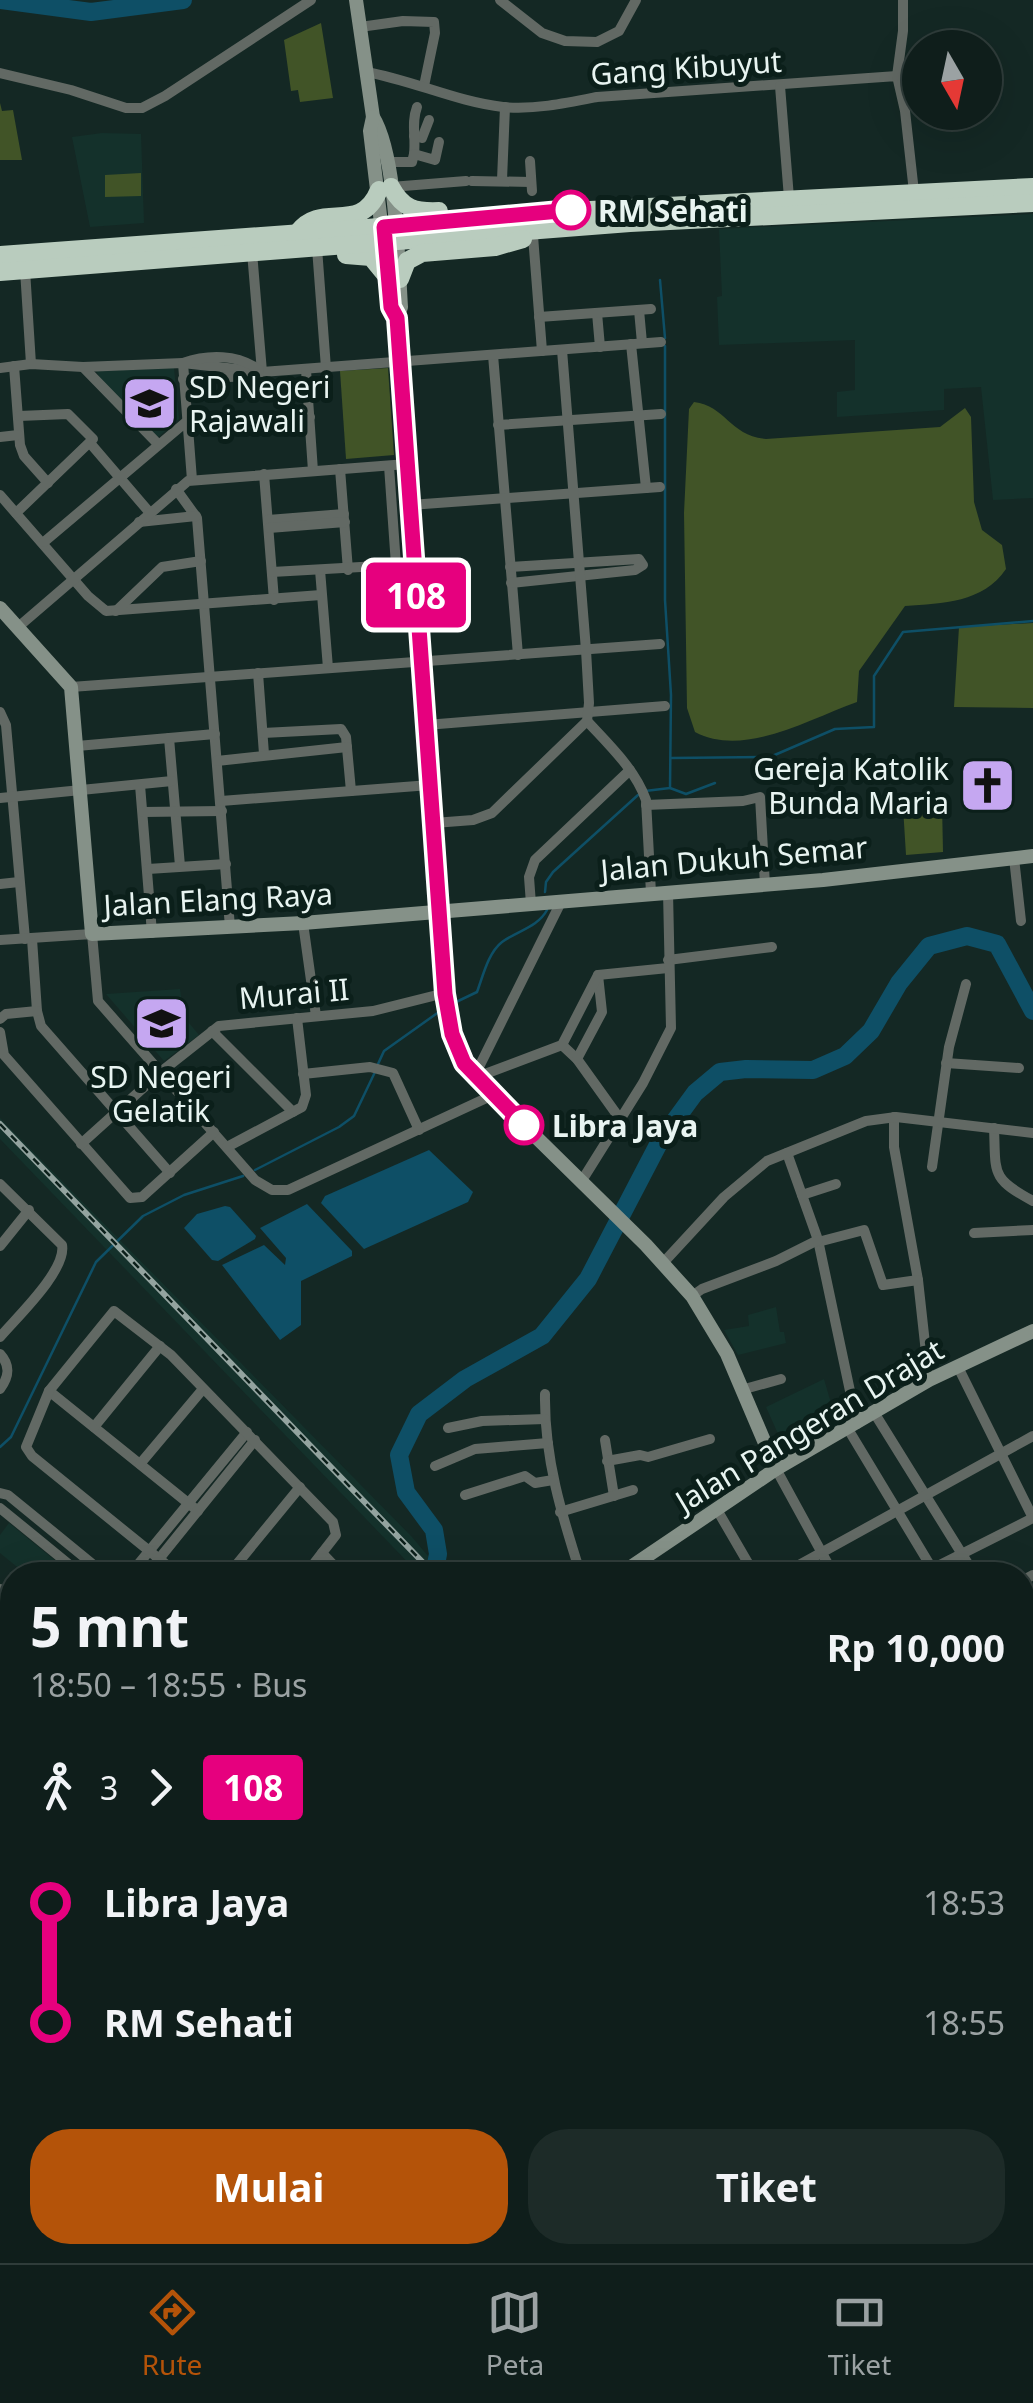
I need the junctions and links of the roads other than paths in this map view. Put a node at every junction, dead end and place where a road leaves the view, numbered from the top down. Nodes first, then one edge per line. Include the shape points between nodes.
1 (312, 0) edge
2 (356, 0) edge
3 (500, 0) edge
4 (636, 0) edge
5 (903, 0) edge
6 (360, 27) junction
7 (366, 72) junction
8 (0, 73) edge
9 (896, 76) junction
10 (424, 86) junction
11 (780, 86) junction
12 (417, 107) dead end
13 (506, 108) junction
14 (374, 117) junction
15 (429, 120) dead end
16 (414, 136) junction
17 (439, 142) dead end
18 (413, 158) junction
19 (530, 161) dead end
20 (386, 162) junction
21 (502, 180) junction
22 (418, 186) junction
23 (1033, 187) edge
24 (385, 188) junction
25 (914, 192) junction
26 (789, 198) junction
27 (528, 200) junction
28 (1033, 203) edge
29 (572, 228) junction
30 (298, 232) junction
31 (390, 234) junction
32 (533, 236) junction
33 (320, 248) junction
34 (252, 252) junction
35 (0, 255) edge
36 (25, 270) junction
37 (0, 272) edge
38 (394, 279) junction
39 (597, 313) junction
40 (539, 317) junction
41 (660, 342) dead end
42 (637, 343) junction
43 (600, 347) junction
44 (562, 350) junction
45 (542, 351) junction
46 (493, 355) junction
47 (400, 361) junction
48 (182, 363) junction
49 (31, 364) junction
50 (14, 366) junction
51 (84, 366) junction
52 (0, 368) edge
53 (326, 368) junction
54 (306, 370) junction
55 (262, 372) junction
56 (184, 380) junction
57 (661, 414) dead end
58 (19, 416) junction
59 (310, 416) junction
60 (640, 416) junction
61 (570, 421) junction
62 (186, 424) junction
63 (498, 425) junction
64 (18, 435) junction
65 (0, 437) edge
66 (90, 443) junction
67 (157, 443) junction
68 (408, 464) junction
69 (388, 466) junction
70 (340, 469) junction
71 (313, 471) junction
72 (264, 474) junction
73 (118, 478) junction
74 (192, 480) junction
75 (48, 482) junction
76 (660, 487) dead end
77 (646, 488) junction
78 (176, 489) junction
79 (575, 494) junction
80 (0, 495) edge
81 (504, 499) junction
82 (410, 505) junction
83 (16, 513) junction
84 (150, 513) junction
85 (196, 516) junction
86 (344, 518) junction
87 (139, 522) junction
88 (268, 524) junction
89 (44, 542) junction
90 (580, 560) junction
91 (201, 561) junction
92 (414, 564) junction
93 (396, 566) junction
94 (510, 568) junction
95 (320, 570) junction
96 (348, 570) junction
97 (272, 572) junction
98 (581, 575) junction
99 (74, 580) junction
100 (511, 583) junction
101 (321, 595) junction
102 (274, 600) junction
103 (205, 605) junction
104 (0, 608) edge
105 (116, 611) junction
106 (17, 628) junction
107 (660, 644) dead end
108 (586, 650) junction
109 (518, 654) junction
110 (421, 662) junction
111 (328, 668) junction
112 (258, 674) junction
113 (211, 677) junction
114 (71, 687) junction
115 (665, 706) dead end
116 (0, 712) edge
117 (588, 716) junction
118 (426, 726) junction
119 (263, 732) junction
120 (215, 734) junction
121 (169, 738) junction
122 (77, 746) junction
123 (347, 747) junction
124 (264, 754) junction
125 (217, 761) junction
126 (630, 770) junction
127 (172, 781) junction
128 (140, 784) junction
129 (430, 785) junction
130 (80, 790) junction
131 (350, 791) junction
132 (6, 797) edge
133 (645, 798) junction
134 (221, 806) junction
135 (143, 812) junction
136 (175, 813) junction
137 (434, 823) junction
138 (1033, 856) edge
139 (1014, 858) junction
140 (226, 864) junction
141 (180, 866) junction
142 (148, 869) junction
143 (19, 882) junction
144 (0, 884) edge
145 (765, 884) junction
146 (668, 892) junction
147 (651, 893) junction
148 (561, 902) junction
149 (530, 904) junction
150 (440, 911) junction
151 (1021, 921) dead end
152 (303, 924) junction
153 (230, 927) junction
154 (152, 933) junction
155 (92, 934) junction
156 (28, 939) junction
157 (0, 940) edge
158 (772, 947) dead end
159 (668, 964) junction
160 (598, 975) junction
161 (966, 984) dead end
162 (445, 997) junction
163 (36, 1011) junction
164 (2, 1014) edge
165 (316, 1016) junction
166 (297, 1018) junction
167 (212, 1031) junction
168 (0, 1032) edge
169 (562, 1045) junction
170 (577, 1058) junction
171 (946, 1062) junction
172 (1018, 1068) dead end
173 (162, 1071) junction
174 (304, 1074) junction
175 (476, 1076) junction
176 (493, 1095) junction
177 (116, 1112) junction
178 (293, 1112) junction
179 (894, 1117) junction
180 (620, 1119) junction
181 (936, 1121) junction
182 (994, 1128) junction
183 (418, 1130) junction
184 (214, 1132) junction
185 (1033, 1133) edge
186 (81, 1144) junction
187 (226, 1147) junction
188 (787, 1154) junction
189 (932, 1168) dead end
190 (170, 1173) junction
191 (580, 1182) junction
192 (0, 1184) edge
193 (836, 1184) dead end
194 (802, 1195) junction
195 (1033, 1201) edge
196 (28, 1210) junction
197 (1033, 1230) edge
198 (974, 1234) dead end
199 (818, 1241) junction
200 (0, 1246) edge
201 (663, 1263) junction
202 (918, 1280) junction
203 (692, 1296) junction
204 (1033, 1331) edge
205 (0, 1338) edge
206 (160, 1346) junction
207 (0, 1354) edge
208 (958, 1368) junction
209 (781, 1379) dead end
210 (929, 1380) junction
211 (0, 1389) edge
212 (203, 1389) junction
213 (742, 1390) junction
214 (49, 1391) junction
215 (545, 1394) dead end
216 (874, 1414) junction
217 (545, 1419) junction
218 (853, 1426) junction
219 (94, 1427) junction
220 (448, 1428) dead end
221 (251, 1436) junction
222 (1033, 1436) edge
223 (710, 1439) dead end
224 (605, 1440) dead end
225 (548, 1443) junction
226 (1001, 1452) junction
227 (608, 1461) junction
228 (140, 1464) junction
229 (435, 1466) dead end
230 (776, 1468) junction
231 (554, 1480) junction
232 (300, 1487) junction
233 (634, 1490) dead end
234 (0, 1493) edge
235 (464, 1494) dead end
236 (614, 1496) junction
237 (923, 1496) junction
238 (193, 1507) junction
239 (0, 1508) edge
240 (716, 1508) junction
241 (896, 1511) junction
242 (560, 1512) junction
243 (1033, 1518) edge
244 (148, 1552) junction
245 (322, 1553) junction
246 (821, 1553) junction
247 (960, 1553) junction
248 (159, 1559) junction
249 (66, 1562) edge
250 (90, 1562) edge
251 (140, 1562) edge
252 (157, 1562) edge
253 (163, 1562) edge
254 (239, 1562) edge
255 (315, 1562) edge
256 (331, 1562) edge
257 (577, 1562) edge
258 (647, 1562) edge
259 (747, 1562) edge
260 (805, 1562) edge
261 (826, 1562) edge
262 (928, 1562) edge
263 (948, 1562) edge
264 (966, 1562) edge

1 - 8 street via 142,108
2 - 6 street
3 - 4 street via 542,33 597,42 619,31
5 - 9 street
6 - 7 street
6 - 10 street via 434,22
7 - 10 street, Gang Kibuyut
7 - 14 street
9 - 11 street, Gang Kibuyut
9 - 25 street
10 - 13 street, Gang Kibuyut
11 - 13 street, Gang Kibuyut
11 - 26 street
12 - 16 street
13 - 21 street
14 - 20 street
14 - 24 street via 370,131
15 - 16 street via 422,138
16 - 18 street
17 - 18 street via 435,160
18 - 20 street
18 - 22 street
19 - 27 street
20 - 24 street
21 - 22 street
21 - 27 street
22 - 24 street
23 - 25 highway
24 - 27 highway via 418,211
24 - 30 highway via 362,213 315,219
24 - 31 street
25 - 26 highway
26 - 27 highway
27 - 31 highway
28 - 29 highway
29 - 31 highway
29 - 32 highway
30 - 31 highway
30 - 35 highway
31 - 33 highway
31 - 38 street
32 - 38 highway via 495,248 422,253
32 - 40 street
33 - 34 highway
33 - 38 highway via 369,256
33 - 53 street
34 - 36 highway
34 - 55 street
36 - 37 highway
36 - 49 street
38 - 47 street via 391,307
39 - 40 street
39 - 42 street via 645,309
39 - 43 street
40 - 45 street
41 - 42 street
42 - 43 street
42 - 60 street
43 - 44 street
44 - 45 street
44 - 61 street
45 - 46 street
46 - 47 street
46 - 63 street
47 - 53 street
47 - 68 street
48 - 51 street
48 - 55 street
48 - 56 street
49 - 50 street
49 - 51 street
50 - 52 street
50 - 58 street
51 - 67 street
53 - 54 street
54 - 55 street
54 - 59 street
55 - 56 street
56 - 62 street
57 - 60 street
58 - 64 street
58 - 66 street via 68,414 91,436
59 - 62 street
59 - 71 street
60 - 61 street
60 - 77 street
61 - 63 street
61 - 79 street
62 - 67 street
62 - 74 street
63 - 81 street
64 - 65 street
64 - 75 street via 22,453
66 - 73 street
66 - 75 street
67 - 73 street
68 - 69 street
68 - 82 street
69 - 70 street
69 - 93 street
70 - 71 street
70 - 86 street
71 - 72 street
72 - 74 street
72 - 88 street
73 - 84 street
73 - 89 street
74 - 78 street
75 - 83 street
76 - 77 street
77 - 79 street
78 - 84 street
78 - 85 street
79 - 81 street
79 - 90 street
80 - 83 street
81 - 82 street
81 - 94 street
82 - 92 street
83 - 89 street
84 - 87 street
85 - 87 street
85 - 91 street
86 - 88 street
86 - 96 street
87 - 99 street
88 - 97 street
89 - 99 street
90 - 94 street
90 - 98 street
90 - 98 street via 640,559 643,565
91 - 103 street
91 - 105 street via 164,566
92 - 93 street
92 - 110 street
93 - 96 street
94 - 100 street
95 - 96 street
95 - 97 street
95 - 101 street
97 - 102 street
98 - 100 street
98 - 108 street
99 - 105 street via 100,608
99 - 106 street
100 - 109 street
101 - 102 street
101 - 111 street
102 - 103 street
103 - 105 street
103 - 113 street
104 - 106 street
106 - 114 street
107 - 108 street
108 - 109 street
108 - 117 street
109 - 110 street
110 - 111 street
110 - 118 street
111 - 112 street
112 - 113 street
112 - 119 street
113 - 114 street
113 - 120 street
114 - 122 street
115 - 117 street
116 - 132 street
117 - 118 street
117 - 126 street
117 - 137 street via 492,813
118 - 129 street
119 - 123 street via 341,729
119 - 124 street
120 - 121 street
120 - 125 street
121 - 122 street
121 - 127 street
122 - 130 street
123 - 124 street
123 - 131 street
124 - 125 street
125 - 134 street
126 - 133 street
126 - 149 street via 535,860
127 - 128 street
127 - 136 street
128 - 130 street
128 - 135 street
129 - 131 street
129 - 137 street
130 - 132 street
130 - 155 street
131 - 134 street
132 - 143 street
133 - 145 street via 760,797
133 - 147 street
134 - 136 street
134 - 140 street
135 - 136 street
135 - 142 street
136 - 141 street
137 - 150 street
138 - 139 street, Jalan Dukuh Semar
139 - 145 street, Jalan Dukuh Semar
139 - 151 street
140 - 141 street
140 - 153 street
141 - 142 street
142 - 154 street
143 - 144 street
143 - 156 street
145 - 146 street, Jalan Dukuh Semar
146 - 147 street, Jalan Dukuh Semar
146 - 159 street
147 - 148 street, Jalan Dukuh Semar
148 - 149 street, Jalan Dukuh Semar
148 - 175 street
149 - 150 street, Jalan Dukuh Semar
150 - 152 street, Jalan Elang Raya
150 - 162 street
152 - 153 street, Jalan Elang Raya
152 - 165 street
153 - 154 street, Jalan Elang Raya
154 - 155 street, Jalan Elang Raya
155 - 156 street, Jalan Elang Raya
155 - 173 street via 98,998
156 - 157 street, Jalan Elang Raya
156 - 163 street
158 - 159 street
159 - 160 street
159 - 180 street via 671,1028
160 - 169 street
160 - 170 street via 602,1012
161 - 171 street
162 - 165 street, Murai II
162 - 175 street via 458,1053
163 - 164 street
163 - 177 street via 41,1026
165 - 166 street, Murai II
166 - 167 street, Murai II via 228,1023
166 - 174 street
167 - 173 street, Murai II
167 - 178 street
168 - 186 street via 4,1055
169 - 170 street
169 - 175 street
170 - 180 street
171 - 172 street
171 - 181 street
173 - 177 street, Murai II
173 - 184 street
174 - 178 street via 305,1101
174 - 183 street via 370,1067 393,1073
175 - 176 street
176 - 183 street
176 - 191 street
177 - 186 street, Murai II
177 - 190 street
178 - 187 street
179 - 181 street
179 - 188 street via 866,1121
179 - 202 street
180 - 191 street
181 - 182 street
181 - 189 street
182 - 185 street
182 - 195 street via 999,1177
183 - 187 street via 288,1190 264,1187
184 - 187 street
184 - 190 street
186 - 190 street via 135,1200
188 - 194 street
188 - 201 street via 732,1190
191 - 201 street
192 - 196 street
193 - 194 street
194 - 199 street
196 - 200 street
196 - 205 street via 62,1246 63,1256
197 - 198 street
199 - 202 street via 864,1230 883,1285
199 - 203 street
199 - 218 street
201 - 203 street
202 - 210 street
203 - 213 street
204 - 208 street, Jalan Pangeran Drajat
206 - 212 street
206 - 214 street via 114,1311
206 - 219 street
207 - 211 street via 8,1375
208 - 210 street, Jalan Pangeran Drajat
208 - 226 street
209 - 213 street
210 - 216 street, Jalan Pangeran Drajat
212 - 221 street
212 - 228 street
213 - 230 street
214 - 219 street
214 - 244 street via 28,1450
215 - 217 street
216 - 218 street, Jalan Pangeran Drajat
216 - 237 street
217 - 220 street
217 - 225 street
218 - 230 street, Jalan Pangeran Drajat
218 - 241 street
219 - 228 street
221 - 232 street
221 - 238 street
222 - 226 street
223 - 227 street
224 - 227 street
225 - 229 street via 476,1449
225 - 231 street
226 - 237 street
226 - 243 street
227 - 236 street
228 - 238 street
230 - 240 street, Jalan Pangeran Drajat
230 - 246 street
231 - 235 street via 535,1483 525,1476
231 - 242 street
232 - 245 street via 337,1527
232 - 254 street
233 - 236 street
234 - 250 street
236 - 242 street
237 - 241 street
237 - 247 street
238 - 244 street
238 - 248 street
239 - 249 street
240 - 258 street, Jalan Pangeran Drajat
240 - 259 street
241 - 246 street
241 - 262 street
242 - 257 street
243 - 247 street
244 - 248 street
244 - 251 street
245 - 255 street
245 - 256 street
246 - 260 street
246 - 261 street
247 - 263 street
247 - 264 street
248 - 252 street
248 - 253 street

